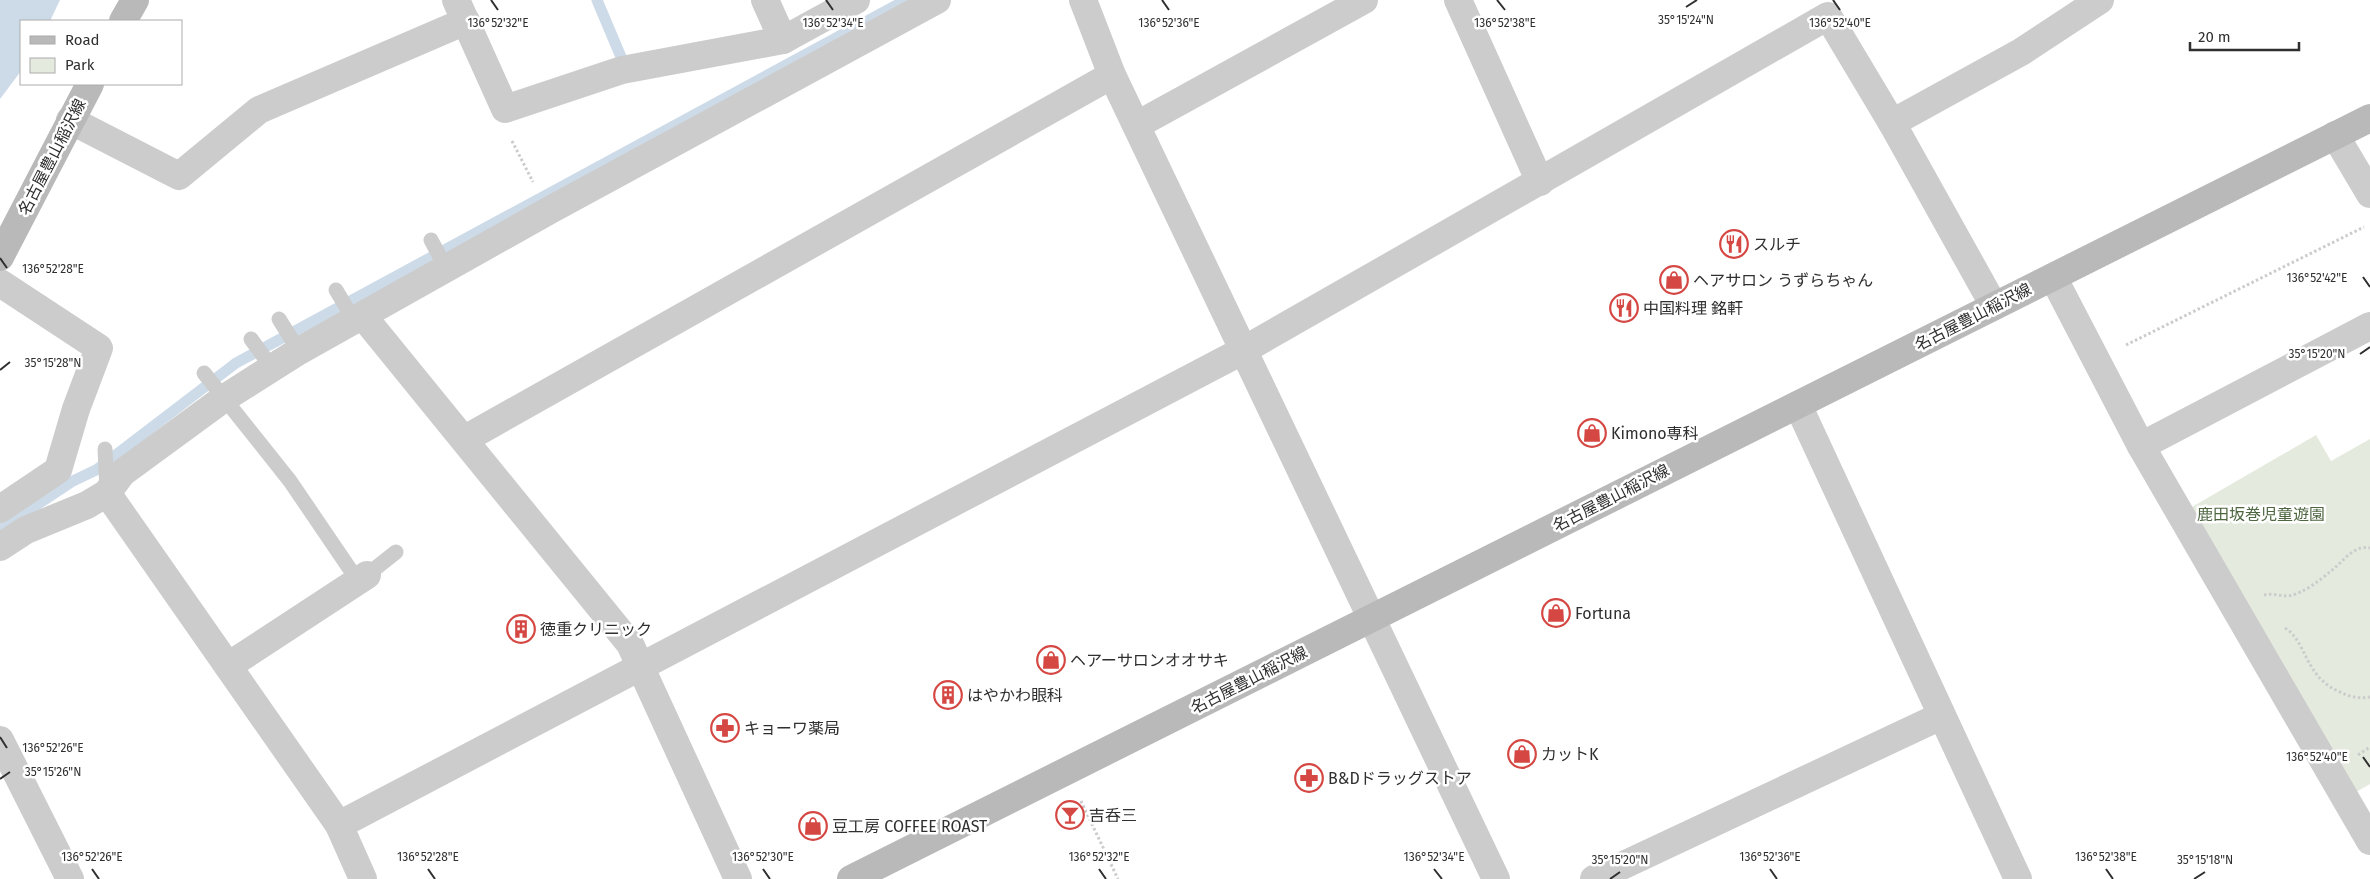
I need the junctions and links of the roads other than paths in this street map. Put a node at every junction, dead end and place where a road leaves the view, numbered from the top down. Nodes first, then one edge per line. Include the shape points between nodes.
1 (135, 0) edge
2 (765, 0) edge
3 (856, 0) edge
4 (937, 0) edge
5 (1083, 0) edge
6 (1364, 0) edge
7 (1458, 0) edge
8 (2100, 0) edge
9 (1824, 8) edge
10 (461, 11) edge
11 (125, 20) edge
12 (783, 40) junction
13 (1112, 75) junction
14 (89, 85) edge
15 (2370, 118) edge
16 (70, 120) junction
17 (1892, 123) junction
18 (1137, 125) junction
19 (2335, 135) junction
20 (1540, 182) junction
21 (2370, 194) edge
22 (431, 240) dead end
23 (0, 257) edge
24 (446, 268) junction
25 (2053, 277) junction
26 (0, 283) edge
27 (336, 290) dead end
28 (1994, 306) junction
29 (359, 318) junction
30 (279, 319) dead end
31 (2370, 326) edge
32 (251, 339) dead end
33 (299, 351) junction
34 (1242, 351) junction
35 (272, 368) junction
36 (204, 373) dead end
37 (223, 399) junction
38 (1798, 405) junction
39 (465, 439) junction
40 (2141, 446) junction
41 (105, 449) dead end
42 (107, 493) junction
43 (0, 509) edge
44 (0, 547) edge
45 (396, 552) dead end
46 (363, 578) junction
47 (1372, 618) junction
48 (228, 666) junction
49 (640, 666) junction
50 (1941, 716) junction
51 (0, 740) edge
52 (339, 825) junction
53 (2370, 841) edge
54 (70, 879) edge
55 (363, 879) edge
56 (738, 879) edge
57 (852, 879) edge
58 (1496, 879) edge
59 (1594, 879) edge
60 (2018, 879) edge

1 - 11 main road
2 - 12 street
3 - 12 street
4 - 24 street
5 - 13 street
6 - 18 street
7 - 20 street
8 - 17 street via 2021,52
9 - 17 street
9 - 20 street
10 - 12 street via 505,109 622,70
10 - 16 street via 259,110 179,176
13 - 18 street
13 - 39 street
14 - 16 main road, 名古屋豊山稲沢線
15 - 19 main road, 名古屋豊山稲沢線
16 - 23 main road, 名古屋豊山稲沢線
17 - 28 street
18 - 34 street
19 - 21 street
19 - 25 main road, 名古屋豊山稲沢線
20 - 34 street
22 - 24 lane
24 - 29 street
25 - 28 main road, 名古屋豊山稲沢線
25 - 40 street
26 - 43 street via 99,348 58,470
27 - 29 lane
28 - 38 main road, 名古屋豊山稲沢線
29 - 33 street
29 - 39 street
30 - 33 lane
31 - 40 street
32 - 35 lane
33 - 35 street
34 - 47 street
34 - 49 street
35 - 37 street
36 - 37 lane
37 - 42 street via 122,473
37 - 46 lane
38 - 47 main road, 名古屋豊山稲沢線
38 - 50 street
39 - 49 street via 630,644
40 - 53 street
41 - 42 lane
42 - 44 street via 87,505 26,530
42 - 48 street
45 - 46 lane
46 - 48 street
47 - 57 main road, 名古屋豊山稲沢線
47 - 58 street
48 - 52 street
49 - 52 street
49 - 56 street
50 - 59 street
50 - 60 street
51 - 54 street
52 - 55 street

